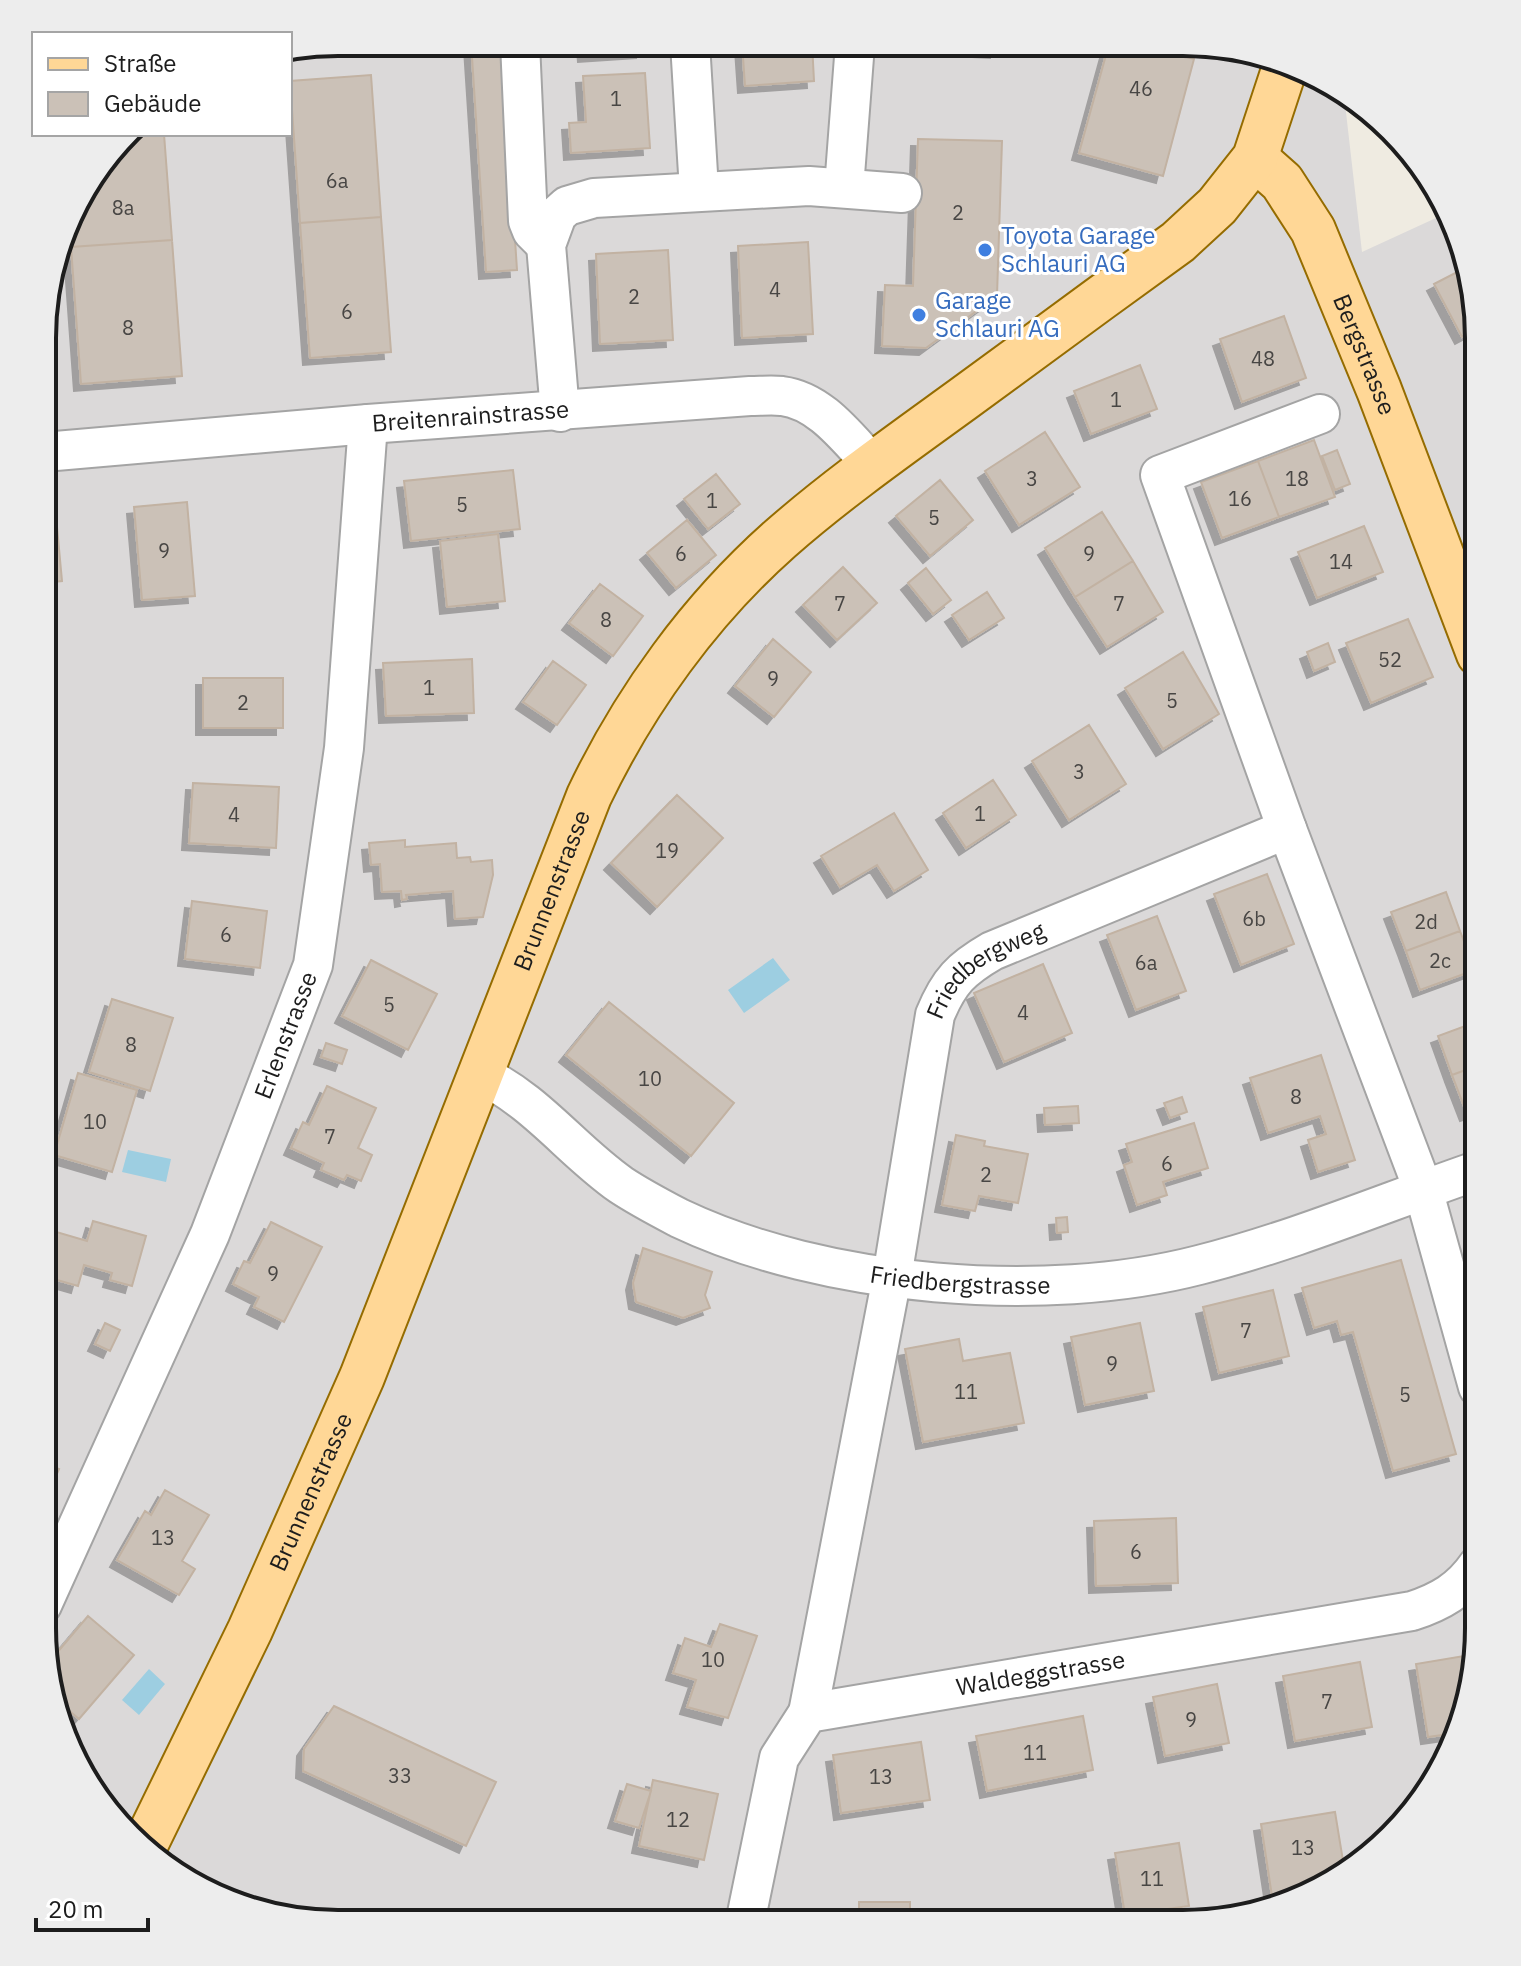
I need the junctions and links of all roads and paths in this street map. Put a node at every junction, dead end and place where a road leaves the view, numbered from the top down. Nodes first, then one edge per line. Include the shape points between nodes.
1 (854, 56) edge
2 (521, 57) edge
3 (691, 57) edge
4 (1283, 74) edge
5 (1255, 158) junction
6 (844, 188) junction
7 (699, 190) junction
8 (902, 193) dead end
9 (546, 245) junction
10 (560, 412) junction
11 (1320, 414) dead end
12 (368, 424) junction
13 (56, 451) edge
14 (873, 465) junction
15 (1465, 616) edge
16 (1287, 829) junction
17 (479, 1074) junction
18 (1464, 1175) edge
19 (1423, 1189) junction
20 (892, 1277) junction
21 (1464, 1337) edge
22 (56, 1574) edge
23 (1464, 1582) edge
24 (808, 1713) junction
25 (149, 1837) edge
26 (748, 1910) edge

1 - 6 street
2 - 9 street via 528,221
3 - 7 street
4 - 5 main road
5 - 14 main road, Brunnenstrasse via 1217,206 1178,242
5 - 15 main road, Bergstrasse via 1282,182 1313,230
6 - 7 street
6 - 8 street
7 - 9 street via 580,201 557,215
9 - 10 street
10 - 12 street, Breitenrainstrasse
10 - 14 street, Breitenrainstrasse via 783,396 822,413
11 - 16 street via 1160,475
12 - 13 street, Breitenrainstrasse
12 - 22 street, Erlenstrasse via 344,748 313,965 210,1234
14 - 17 main road, Brunnenstrasse via 779,540 731,588 628,722 589,796
16 - 19 street
16 - 20 street, Friedbergweg via 992,951 955,977 935,1015
17 - 20 street, Friedbergstrasse via 526,1101 621,1184 679,1218 809,1263
17 - 25 main road, Brunnenstrasse via 362,1377 250,1630
18 - 19 street, Friedbergstrasse
19 - 20 street, Friedbergstrasse via 1242,1254 1155,1274 1086,1284 1015,1286
19 - 21 street
20 - 24 street, Friedbergweg
23 - 24 street, Waldeggstrasse via 1436,1603 1412,1611
24 - 26 street via 779,1758

